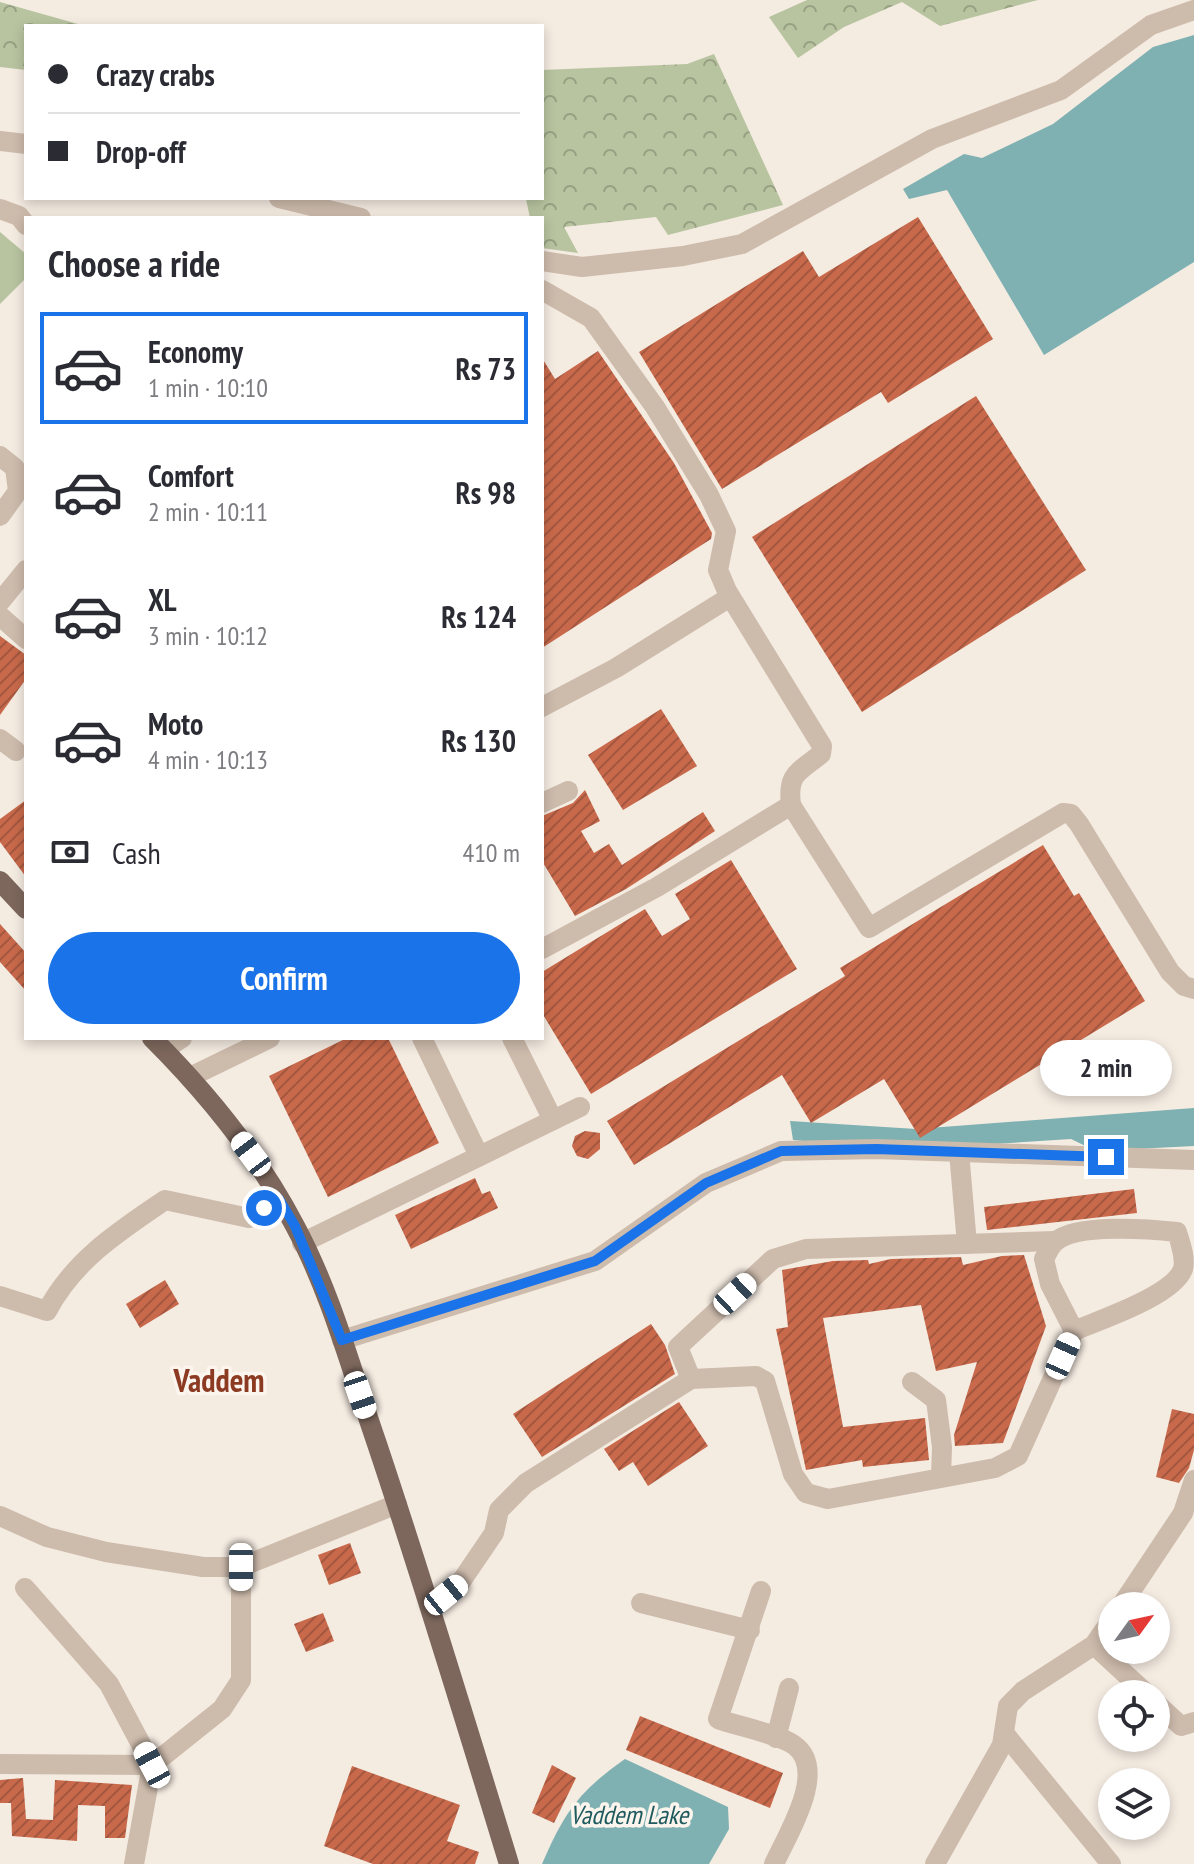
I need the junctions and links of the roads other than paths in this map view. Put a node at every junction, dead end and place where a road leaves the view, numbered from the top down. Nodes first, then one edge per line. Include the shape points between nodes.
1 (1194, 10) edge
2 (0, 141) edge
3 (24, 144) edge
4 (287, 200) edge
5 (0, 209) edge
6 (353, 216) edge
7 (24, 222) edge
8 (544, 261) edge
9 (544, 291) edge
10 (0, 456) edge
11 (0, 516) edge
12 (24, 572) edge
13 (730, 597) junction
14 (0, 602) edge
15 (0, 616) edge
16 (24, 637) edge
17 (544, 706) edge
18 (568, 791) dead end
19 (544, 802) edge
20 (791, 805) junction
21 (0, 881) edge
22 (24, 907) edge
23 (544, 948) edge
24 (1194, 989) edge
25 (266, 1040) edge
26 (423, 1040) edge
27 (513, 1040) edge
28 (158, 1044) edge
29 (190, 1077) junction
30 (580, 1107) dead end
31 (553, 1120) junction
32 (959, 1152) junction
33 (479, 1156) junction
34 (1194, 1160) edge
35 (279, 1199) junction
36 (1055, 1241) junction
37 (302, 1243) junction
38 (967, 1244) junction
39 (0, 1296) edge
40 (1074, 1331) junction
41 (342, 1340) junction
42 (691, 1379) junction
43 (912, 1382) dead end
44 (941, 1477) junction
45 (1194, 1480) edge
46 (397, 1504) junction
47 (0, 1516) edge
48 (1188, 1518) edge
49 (241, 1567) junction
50 (25, 1588) dead end
51 (761, 1591) dead end
52 (1132, 1592) edge
53 (641, 1603) dead end
54 (431, 1607) junction
55 (750, 1630) junction
56 (1098, 1639) edge
57 (1094, 1645) junction
58 (1132, 1680) edge
59 (789, 1688) dead end
60 (1170, 1716) edge
61 (1194, 1722) edge
62 (1004, 1733) junction
63 (776, 1738) junction
64 (0, 1764) edge
65 (152, 1765) junction
66 (134, 1864) edge
67 (509, 1864) edge
68 (774, 1864) edge
69 (935, 1864) edge
70 (1111, 1864) edge

1 - 8 street via 1151,25 1061,90 932,139 742,244 582,267
2 - 3 street
4 - 6 street
5 - 7 street
9 - 13 street via 591,318 663,419 726,531 718,570
10 - 11 street via 15,468 18,491
12 - 14 street
13 - 17 street
13 - 20 street via 822,746 821,754 792,776
15 - 16 street
18 - 19 street
20 - 23 street
20 - 24 street via 869,928 1063,813 1071,814 1170,972
21 - 22 main road
25 - 29 street
26 - 33 street
27 - 31 street
28 - 29 main road
29 - 35 main road
30 - 31 street
31 - 33 street
32 - 34 street
32 - 38 street
32 - 41 street via 781,1151 706,1183 595,1261
33 - 37 street
35 - 37 main road
35 - 39 street via 249,1218 165,1200 102,1243 62,1282 47,1311
36 - 38 street
36 - 40 street via 1044,1259 1050,1284
36 - 40 street via 1135,1227 1177,1232 1182,1248 1183,1269 1166,1289
37 - 41 main road
38 - 42 street via 806,1249 773,1259 678,1347
40 - 44 street via 1018,1456 995,1468
41 - 46 main road
42 - 44 street via 756,1376 765,1381 793,1474 806,1493 828,1499
42 - 54 street via 526,1483 499,1510 494,1533 460,1583
43 - 44 street via 936,1400
45 - 48 street
46 - 49 street
46 - 54 main road
47 - 49 street via 47,1537 106,1552 203,1567
48 - 52 street
49 - 65 street via 241,1680 222,1709
50 - 65 street via 109,1684
51 - 55 street
53 - 55 street
54 - 67 main road
55 - 63 street via 718,1719
56 - 57 street
57 - 58 street
57 - 62 street via 1023,1691 1008,1706
59 - 63 street
60 - 61 street via 1181,1726
62 - 69 street
62 - 70 street
63 - 68 street via 794,1745 807,1761 809,1788
64 - 65 street
65 - 66 street

